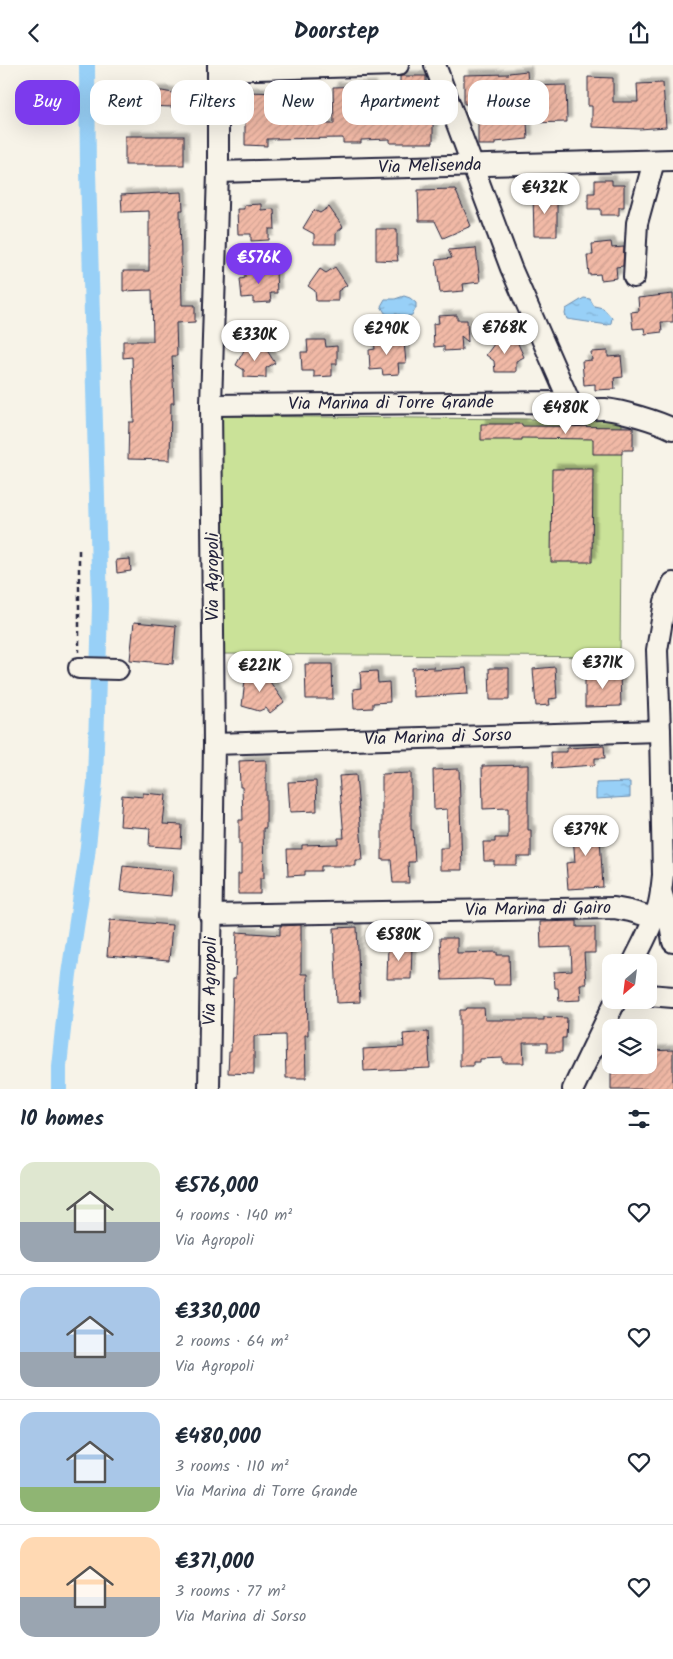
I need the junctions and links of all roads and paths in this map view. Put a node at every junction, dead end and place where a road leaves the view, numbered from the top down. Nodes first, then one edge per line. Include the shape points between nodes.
1 (398, 65) edge
2 (435, 65) edge
3 (218, 67) edge
4 (664, 160) edge
5 (474, 165) junction
6 (218, 172) junction
7 (634, 277) dead end
8 (212, 405) junction
9 (572, 405) junction
10 (671, 428) edge
11 (79, 550) dead end
12 (673, 583) edge
13 (85, 668) joint
14 (118, 669) dead end
15 (660, 731) junction
16 (214, 744) junction
17 (661, 891) junction
18 (210, 915) junction
19 (654, 918) junction
20 (673, 942) edge
21 (637, 954) edge
22 (658, 996) edge
23 (673, 997) edge
24 (612, 1009) edge
25 (209, 1089) edge
26 (573, 1089) edge

1 - 3 street
2 - 5 street
3 - 6 street, Via Agropoli
4 - 5 street, Via Melisenda
4 - 7 street via 637,223
5 - 6 street, Via Melisenda
5 - 9 street via 510,268
6 - 8 street, Via Agropoli
8 - 9 street, Via Marina di Torre Grande
8 - 16 street, Via Agropoli
9 - 10 street, Via Marina di Torre Grande via 617,411
11 - 13 path
12 - 15 street via 665,602 657,649
13 - 14 street
15 - 16 street, Via Marina di Sorso
15 - 17 street
16 - 18 street, Via Agropoli
17 - 19 street
17 - 20 street
18 - 19 street, Via Marina di Gairo via 614,909
18 - 25 street, Via Agropoli
19 - 21 street
22 - 23 street
24 - 26 street

